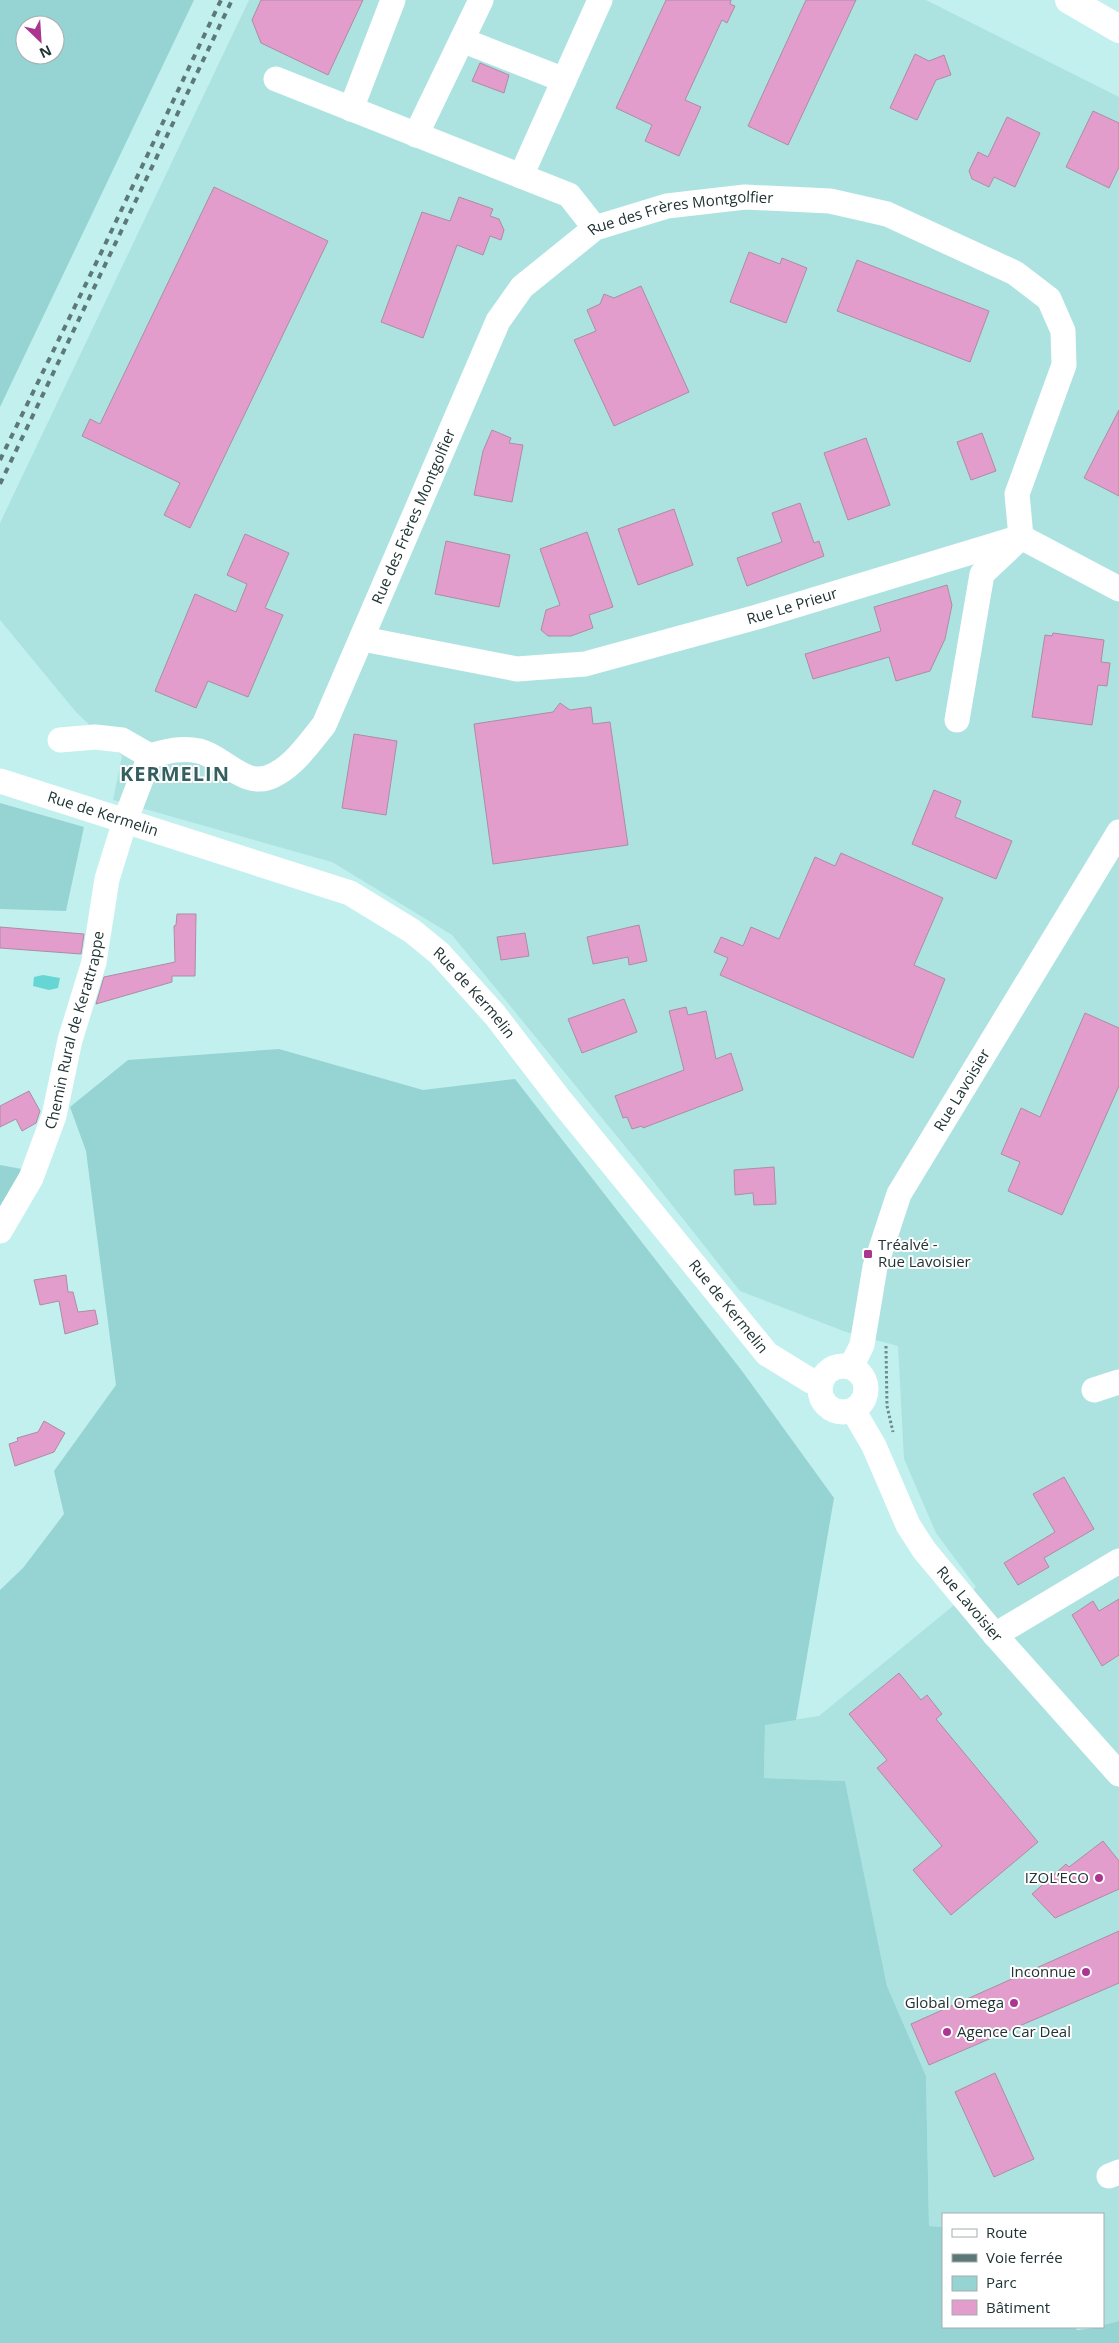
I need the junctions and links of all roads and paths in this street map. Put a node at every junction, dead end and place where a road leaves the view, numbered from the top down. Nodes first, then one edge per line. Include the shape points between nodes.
1 (393, 0) edge
2 (481, 0) edge
3 (600, 0) edge
4 (1069, 0) edge
5 (1119, 29) edge
6 (462, 40) junction
7 (276, 79) dead end
8 (564, 80) junction
9 (350, 109) junction
10 (416, 135) junction
11 (521, 176) junction
12 (595, 228) junction
13 (1021, 537) junction
14 (1119, 589) edge
15 (363, 639) junction
16 (957, 720) dead end
17 (60, 740) dead end
18 (150, 756) junction
19 (0, 781) edge
20 (125, 821) junction
21 (1119, 832) edge
22 (0, 1231) edge
23 (886, 1340) dead end
24 (852, 1367) junction
25 (1119, 1382) edge
26 (821, 1384) junction
27 (1094, 1390) dead end
28 (853, 1410) junction
29 (894, 1441) dead end
30 (1119, 1561) edge
31 (995, 1635) junction
32 (1119, 1774) edge

1 - 9 street
2 - 6 street
3 - 8 street
4 - 5 main road
6 - 8 street
6 - 10 street
7 - 9 street
8 - 11 street
9 - 10 street
10 - 11 street
11 - 12 street via 569,195
12 - 13 street, Rue des Frères Montgolfier via 667,206 744,197 830,201 887,214 1015,273 1049,299 1063,331 1064,365 1017,494
12 - 15 street, Rue des Frères Montgolfier via 522,286 498,321
13 - 14 street
13 - 15 street, Rue Le Prieur via 757,617 584,664 517,669
13 - 16 street via 982,574
15 - 18 street, Rue des Frères Montgolfier via 324,725 292,763 274,776 254,778 240,775 201,751 178,748
17 - 18 street via 95,737 122,740
18 - 20 street, Chemin Rural de Kerattrappe
19 - 20 street, Rue de Kermelin
20 - 22 street, Chemin Rural de Kerattrappe via 107,879 94,962 70,1040 54,1116 30,1178
20 - 26 street, Rue de Kermelin via 350,894 412,931 439,953 495,1015 768,1354
21 - 24 street, Rue Lavoisier via 899,1194 875,1267 862,1345
23 - 29 path via 887,1406
24 - 26 street via 835,1368 828,1372
24 - 28 street via 859,1372 866,1387 863,1400
25 - 27 street
26 - 28 street via 821,1395 830,1408
28 - 31 street, Rue Lavoisier via 874,1446 908,1525 924,1550
30 - 31 street
31 - 32 street, Rue Lavoisier

